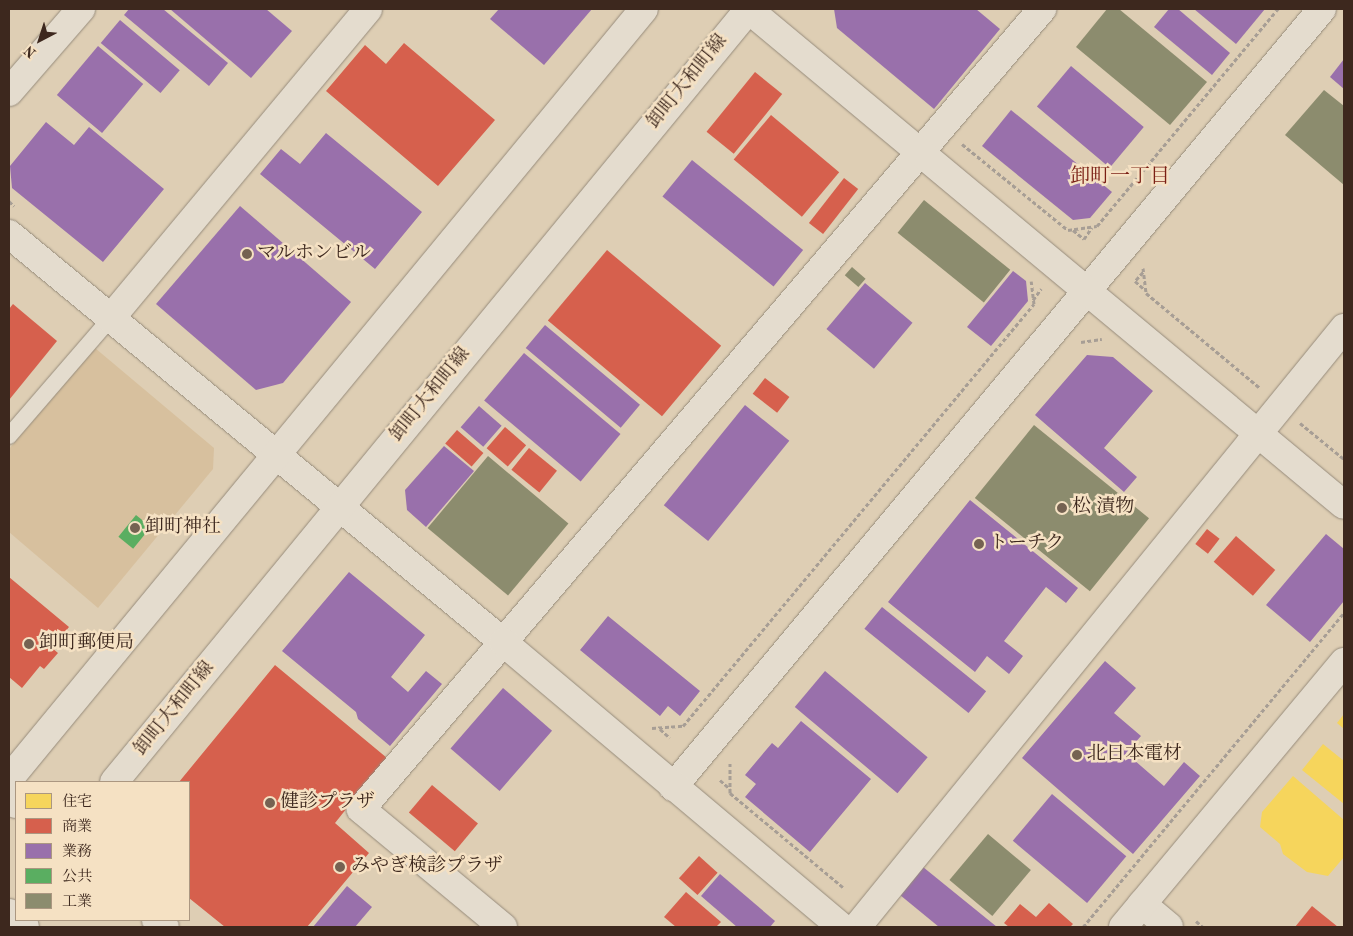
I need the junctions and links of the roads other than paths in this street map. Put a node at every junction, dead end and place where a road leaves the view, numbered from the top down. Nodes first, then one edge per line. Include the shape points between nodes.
1 (81, 9) edge
2 (368, 9) edge
3 (644, 9) edge
4 (749, 9) edge
5 (1042, 9) edge
6 (1322, 9) edge
7 (9, 92) edge
8 (922, 153) junction
9 (9, 234) edge
10 (1087, 291) junction
11 (110, 319) junction
12 (1344, 328) edge
13 (1257, 432) junction
14 (9, 436) edge
15 (275, 457) junction
16 (1344, 505) edge
17 (338, 509) junction
18 (503, 642) junction
19 (1344, 662) edge
20 (9, 779) edge
21 (115, 781) edge
22 (673, 787) junction
23 (1142, 904) junction
24 (503, 927) edge
25 (841, 927) edge
26 (857, 927) edge
27 (1123, 927) edge
28 (1169, 927) edge

1 - 7 street
2 - 11 street
3 - 15 street
4 - 8 street
4 - 17 street, 卸町大和町線
5 - 8 street
6 - 10 street
8 - 10 street
8 - 18 street
9 - 11 street
10 - 13 street
10 - 22 street
11 - 14 lane
11 - 15 street
12 - 13 street
13 - 16 street
13 - 26 street
15 - 17 street
15 - 20 street
17 - 18 street
17 - 21 street, 卸町大和町線
18 - 22 street
18 - 24 street via 361,809
19 - 23 street
22 - 25 street
23 - 27 street
23 - 28 street

